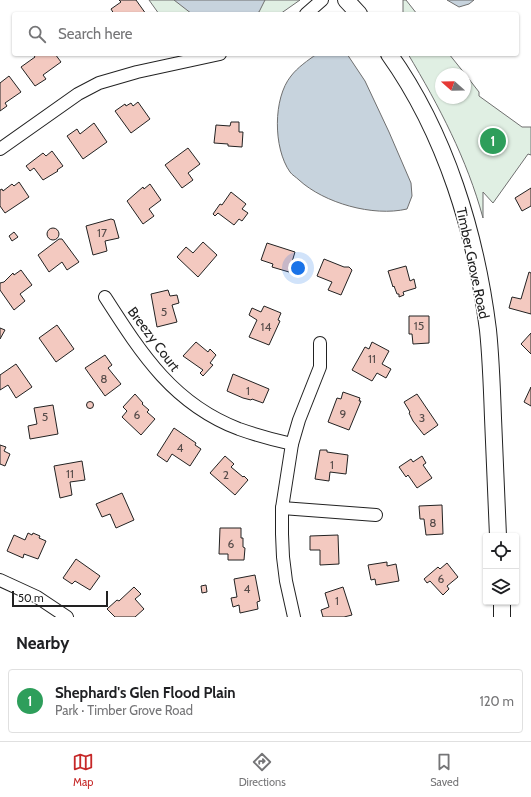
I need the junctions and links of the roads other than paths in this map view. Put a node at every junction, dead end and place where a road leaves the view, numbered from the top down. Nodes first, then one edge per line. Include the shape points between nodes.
1 (322, 0) edge
2 (346, 0) edge
3 (308, 12) edge
4 (357, 12) edge
5 (211, 56) edge
6 (390, 56) edge
7 (0, 148) edge
8 (105, 297) dead end
9 (320, 344) dead end
10 (292, 444) junction
11 (282, 508) junction
12 (376, 515) dead end
13 (498, 533) edge
14 (0, 580) edge
15 (502, 605) edge
16 (67, 617) edge
17 (294, 617) edge
18 (502, 617) edge

1 - 3 street
2 - 4 street
5 - 7 street via 99,83 78,94
6 - 13 street, Timber Grove Road via 418,100 439,142 453,179 480,278 488,331
8 - 10 street, Breezy Court via 150,364 184,397 233,426
9 - 10 street via 320,367
10 - 11 street
11 - 12 street
11 - 17 street via 283,557
14 - 16 street via 37,597
15 - 18 street

